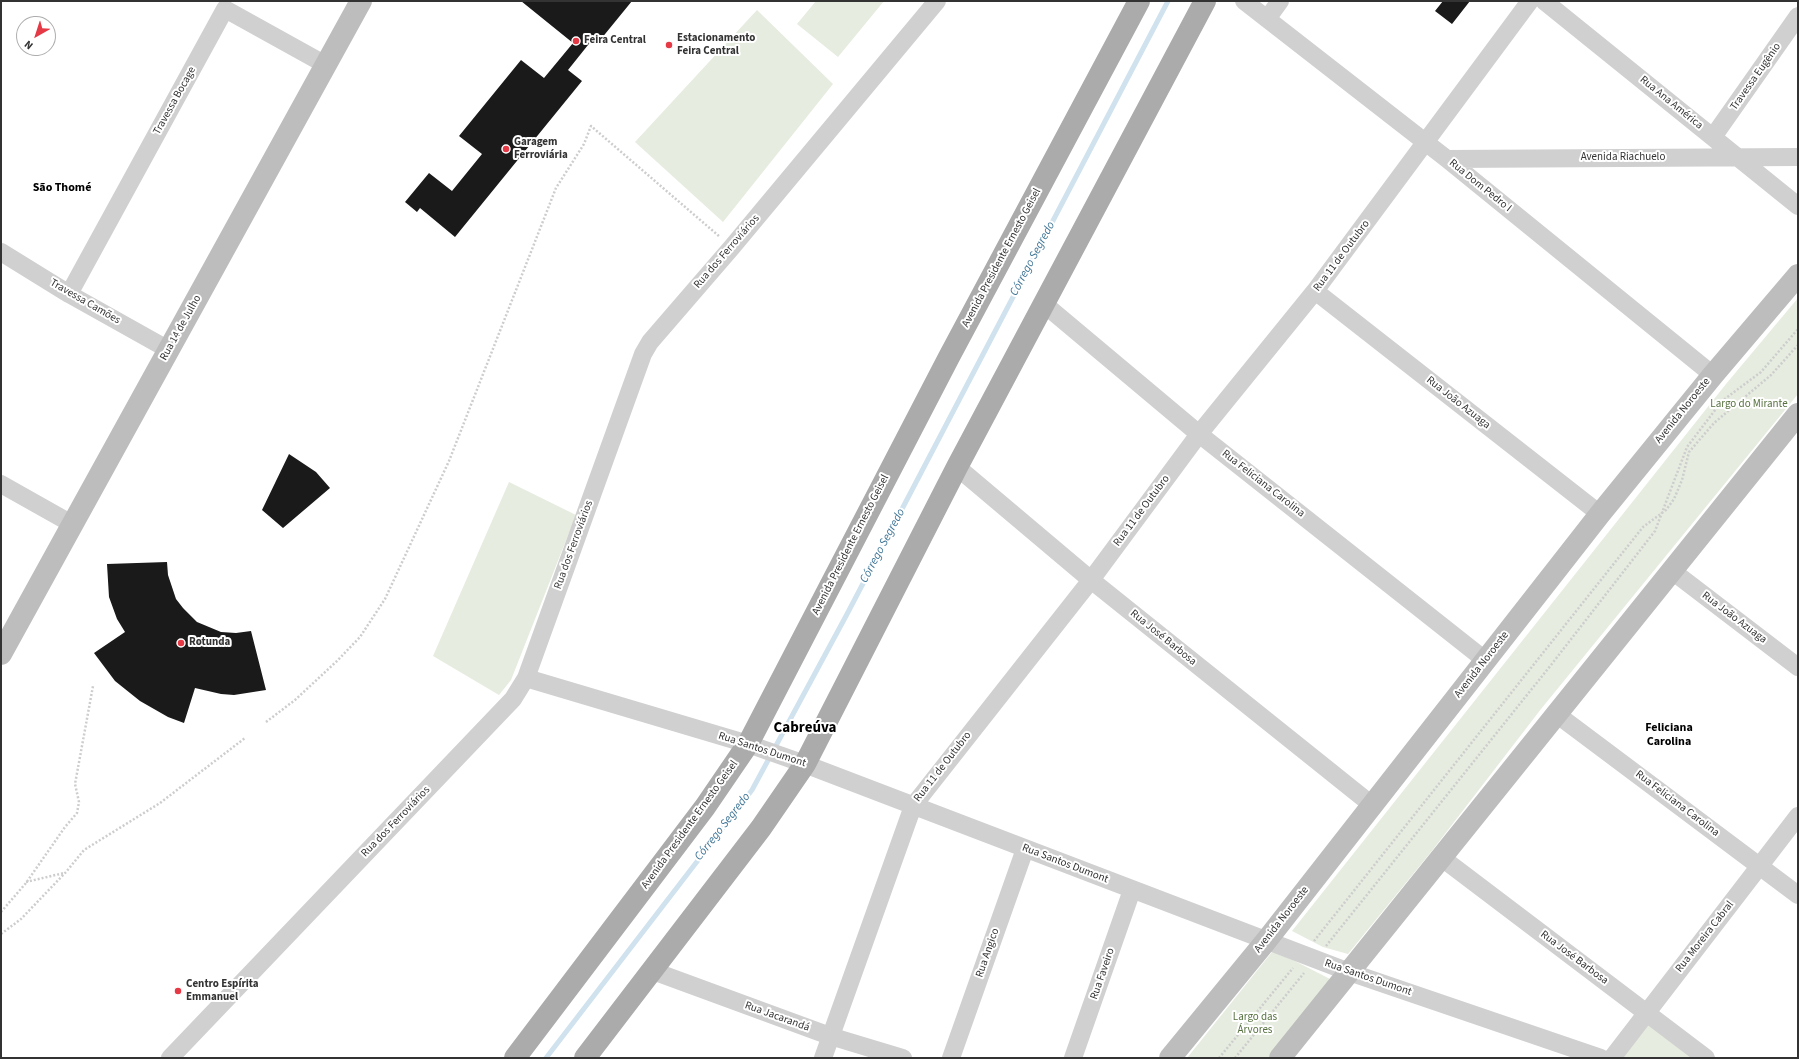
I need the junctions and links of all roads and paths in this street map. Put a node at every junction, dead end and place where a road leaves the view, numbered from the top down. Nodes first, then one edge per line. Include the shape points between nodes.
1 (361, 1) edge
2 (937, 1) edge
3 (1139, 1) edge
4 (1205, 1) edge
5 (1244, 1) edge
6 (1280, 1) edge
7 (1530, 1) edge
8 (1544, 1) edge
9 (1798, 16) edge
10 (1267, 18) junction
11 (326, 65) junction
12 (1714, 138) junction
13 (1427, 143) junction
14 (1736, 157) junction
15 (1798, 157) edge
16 (1447, 159) junction
17 (1798, 206) edge
18 (732, 247) junction
19 (1, 252) edge
20 (1798, 276) edge
21 (1315, 291) junction
22 (69, 294) junction
23 (1044, 304) junction
24 (1798, 329) edge
25 (1798, 345) edge
26 (169, 350) junction
27 (1713, 375) junction
28 (1794, 426) edge
29 (1200, 434) junction
30 (957, 468) junction
31 (1, 484) edge
32 (1662, 513) junction
33 (1600, 514) junction
34 (72, 524) junction
35 (1671, 570) junction
36 (1091, 580) junction
37 (1, 654) edge
38 (1485, 660) junction
39 (1798, 667) edge
40 (526, 678) junction
41 (93, 686) dead end
42 (1555, 714) junction
43 (266, 722) dead end
44 (245, 738) dead end
45 (751, 745) junction
46 (804, 764) junction
47 (1372, 805) junction
48 (913, 806) junction
49 (1798, 816) edge
50 (1025, 849) junction
51 (1442, 858) junction
52 (1759, 866) junction
53 (66, 872) junction
54 (26, 882) junction
55 (1132, 890) junction
56 (1798, 895) edge
57 (1, 912) edge
58 (1, 934) edge
59 (1266, 941) junction
60 (1313, 952) junction
61 (1294, 966) dead end
62 (653, 971) junction
63 (1349, 972) junction
64 (1646, 1013) junction
65 (830, 1036) junction
66 (170, 1058) edge
67 (515, 1058) edge
68 (585, 1058) edge
69 (823, 1058) edge
70 (903, 1058) edge
71 (952, 1058) edge
72 (1073, 1058) edge
73 (1170, 1058) edge
74 (1219, 1058) edge
75 (1235, 1058) edge
76 (1280, 1058) edge
77 (1601, 1058) edge
78 (1612, 1058) edge
79 (1706, 1058) edge

1 - 11 main road, Rua 14 de Julho
2 - 18 street, Rua dos Ferroviários
3 - 45 main road, Avenida Presidente Ernesto Geisel via 948,358
4 - 23 main road
5 - 10 street, Rua Dom Pedro I
6 - 10 street
7 - 13 street, Rua 11 de Outubro
8 - 12 street, Rua Ana América
9 - 12 street, Travessa Eugênio
10 - 13 street, Rua Dom Pedro I
11 - 22 street, Travessa Bocage via 225,10
11 - 26 main road, Rua 14 de Julho
12 - 14 street, Rua Ana América
13 - 16 street, Rua Dom Pedro I
13 - 21 street, Rua 11 de Outubro
14 - 15 street, Avenida Riachuelo
14 - 16 street, Avenida Riachuelo
14 - 17 street, Rua Ana América
16 - 27 street, Rua Dom Pedro I
18 - 40 street, Rua dos Ferroviários via 650,342 643,354
18 - 43 path via 590,126 584,144 556,188 449,461 385,599 360,637 337,661 295,700
19 - 22 street, Travessa Camões
20 - 27 main road, Avenida Noroeste
21 - 29 street, Rua 11 de Outubro
21 - 33 street, Rua João Azuaga
22 - 26 street, Travessa Camões
23 - 29 street, Rua Feliciana Carolina
23 - 30 main road
24 - 32 path via 1761,372 1722,401 1687,447
25 - 32 path via 1771,375 1714,423 1689,452 1674,499
26 - 34 main road, Rua 14 de Julho
27 - 33 main road, Avenida Noroeste
28 - 35 main road
29 - 36 street, Rua 11 de Outubro
29 - 38 street, Rua Feliciana Carolina
30 - 36 street, Rua José Barbosa
30 - 46 main road
31 - 34 street
32 - 60 path via 1655,531 1551,665
32 - 60 path via 1642,527
33 - 38 main road, Avenida Noroeste
34 - 37 main road, Rua 14 de Julho
35 - 39 street, Rua João Azuaga
35 - 42 main road
36 - 47 street, Rua José Barbosa
36 - 48 street, Rua 11 de Outubro
38 - 47 main road, Avenida Noroeste
40 - 45 street, Rua Santos Dumont
40 - 66 street, Rua dos Ferroviários via 513,699
41 - 54 path via 75,784 79,802 77,813 64,827
42 - 51 main road
42 - 52 street, Rua Feliciana Carolina
44 - 53 path via 160,803 84,850
45 - 46 street, Rua Santos Dumont
45 - 67 main road, Avenida Presidente Ernesto Geisel
46 - 48 street, Rua Santos Dumont
46 - 62 main road via 761,828
47 - 59 main road, Avenida Noroeste
48 - 50 street, Rua Santos Dumont
48 - 65 street, Rua 11 de Outubro
49 - 52 street, Rua Moreira Cabral
50 - 55 street, Rua Santos Dumont
50 - 71 street, Rua Angico
51 - 63 main road
51 - 64 street, Rua José Barbosa
52 - 56 street, Rua Feliciana Carolina
52 - 64 street, Rua Moreira Cabral
53 - 54 path
53 - 58 path via 21,919
54 - 57 path
55 - 59 street, Rua Santos Dumont
55 - 72 street, Rua Faveiro
59 - 60 street, Rua Santos Dumont
59 - 73 main road, Avenida Noroeste
60 - 63 street, Rua Santos Dumont
60 - 75 path
61 - 74 path
62 - 65 street, Rua Jacarandá
62 - 68 main road
63 - 76 main road
63 - 77 street, Rua Santos Dumont
64 - 78 street, Rua Moreira Cabral
64 - 79 street, Rua José Barbosa
65 - 69 street, Rua 11 de Outubro
65 - 70 street, Rua Jacarandá

